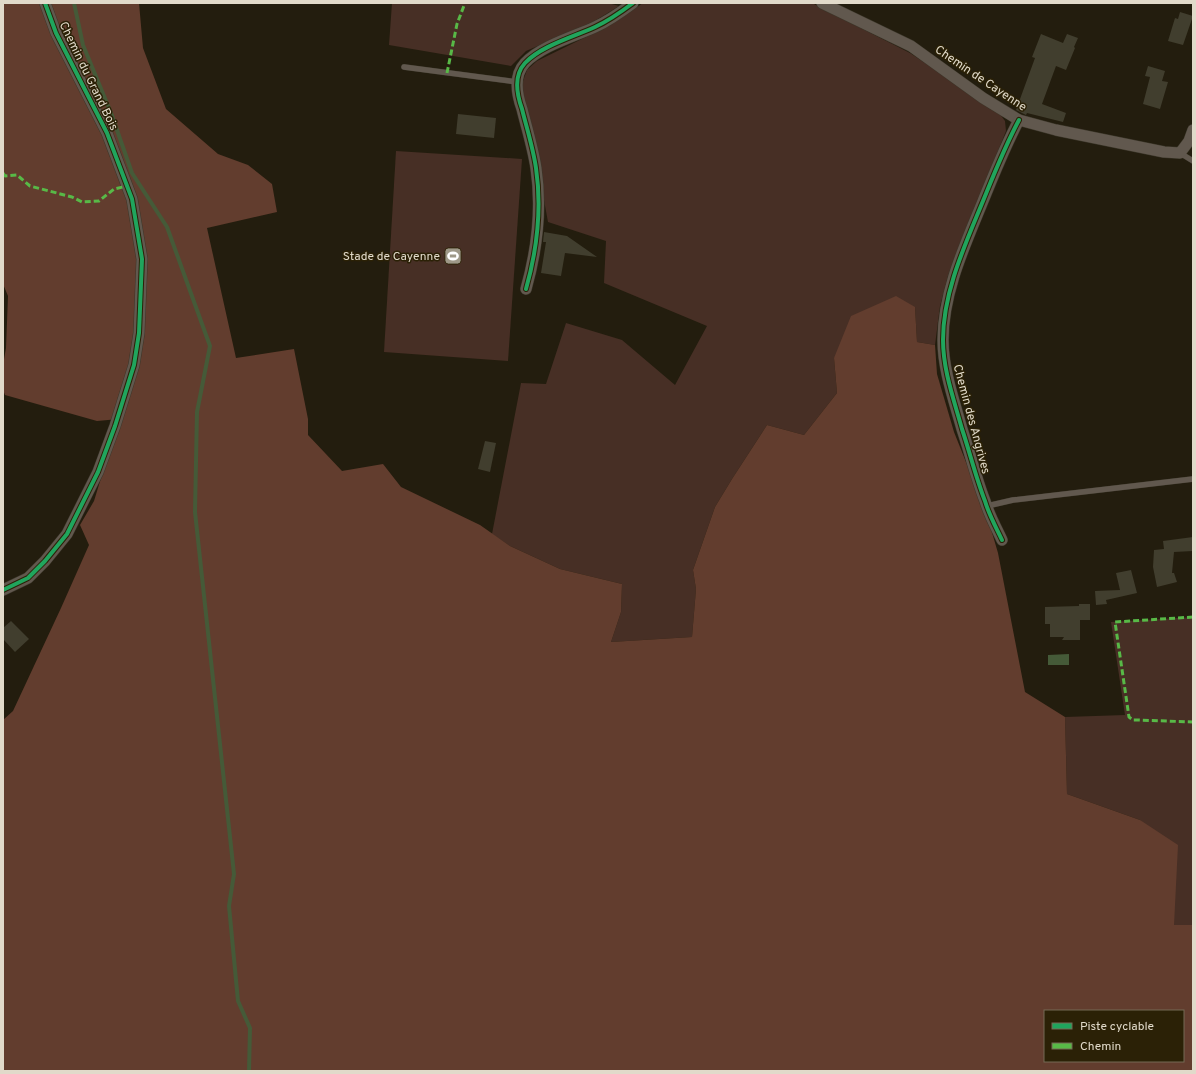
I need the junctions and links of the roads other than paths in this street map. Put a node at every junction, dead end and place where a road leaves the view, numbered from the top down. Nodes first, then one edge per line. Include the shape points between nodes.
1 (45, 3) edge
2 (633, 3) edge
3 (822, 3) edge
4 (404, 67) dead end
5 (517, 82) junction
6 (1019, 120) junction
7 (1193, 130) edge
8 (1180, 153) junction
9 (1193, 161) edge
10 (526, 289) dead end
11 (1193, 479) edge
12 (987, 506) junction
13 (1002, 540) dead end
14 (3, 590) edge

1 - 14 street, Chemin du Grand Bois via 56,33 107,133 132,200 142,259 139,333 134,365 115,426 98,472 67,534 28,578
2 - 5 street via 597,26 532,57 518,74
3 - 6 street, Chemin de Cayenne via 911,46 983,98
4 - 5 lane
5 - 10 street via 535,162 538,195 536,248
6 - 8 street, Chemin de Cayenne via 1064,132
6 - 12 street, Chemin des Angrives via 961,256 944,317 943,341 948,380
7 - 8 street
8 - 9 lane
11 - 12 lane via 1013,500
12 - 13 street, Chemin des Angrives

